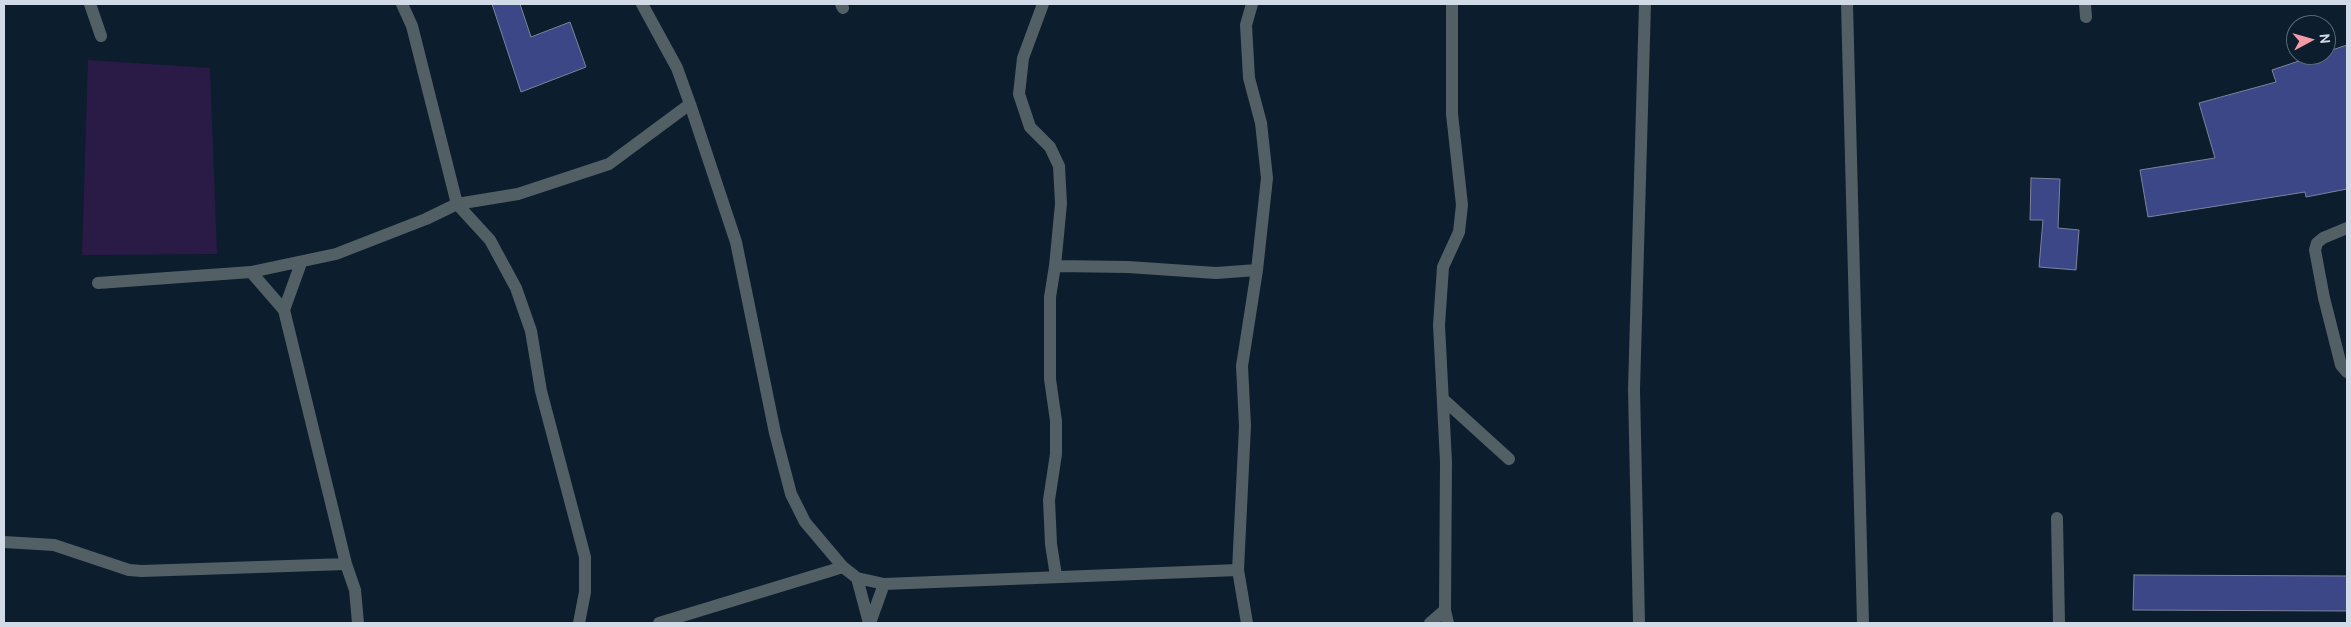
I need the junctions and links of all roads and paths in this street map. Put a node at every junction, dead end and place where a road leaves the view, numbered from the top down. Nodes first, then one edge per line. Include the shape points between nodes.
1 (90, 4) edge
2 (402, 4) edge
3 (642, 4) edge
4 (1043, 4) edge
5 (1252, 4) edge
6 (1452, 4) edge
7 (1645, 4) edge
8 (1847, 4) edge
9 (101, 36) dead end
10 (690, 104) junction
11 (457, 204) junction
12 (2347, 228) edge
13 (301, 263) junction
14 (1055, 266) junction
15 (1257, 270) junction
16 (251, 272) junction
17 (98, 283) dead end
18 (284, 310) junction
19 (2347, 372) edge
20 (1444, 400) junction
21 (1509, 459) dead end
22 (2057, 518) dead end
23 (4, 542) edge
24 (346, 564) junction
25 (843, 567) junction
26 (1238, 570) junction
27 (1056, 576) junction
28 (857, 578) junction
29 (884, 584) junction
30 (1445, 610) junction
31 (358, 623) edge
32 (579, 623) edge
33 (659, 623) edge
34 (870, 623) edge
35 (1247, 623) edge
36 (1430, 623) edge
37 (1448, 623) edge
38 (1639, 623) edge
39 (1863, 623) edge
40 (2059, 623) edge

1 - 9 street
2 - 11 street via 412,26
3 - 10 street via 677,68
4 - 14 street via 1023,58 1019,94 1030,127 1050,147 1059,166 1061,204
5 - 15 street via 1246,25 1249,78 1261,123 1267,178
6 - 20 street via 1452,114 1462,205 1459,232 1443,267 1439,325
7 - 38 street via 1634,389
8 - 39 street
10 - 11 street via 609,164 518,194
10 - 25 street via 736,242 775,433 791,494 806,522
11 - 13 street via 336,254
11 - 32 street via 490,240 516,288 530,330 541,391 585,557
12 - 19 street via 2323,238 2315,250 2341,365
13 - 16 street
13 - 18 street
14 - 15 street via 1216,273
14 - 27 street via 1050,297 1050,379 1056,421 1056,454 1049,500
15 - 26 street via 1242,366 1245,426
16 - 17 street
16 - 18 street
18 - 24 street
20 - 21 street
20 - 30 street
22 - 40 street
23 - 24 street via 54,545 129,570 142,571
24 - 31 street via 355,590
25 - 28 street
25 - 33 street
26 - 27 street
26 - 35 street
27 - 29 street
28 - 29 street
28 - 34 street
29 - 34 street
30 - 36 street
30 - 37 street

